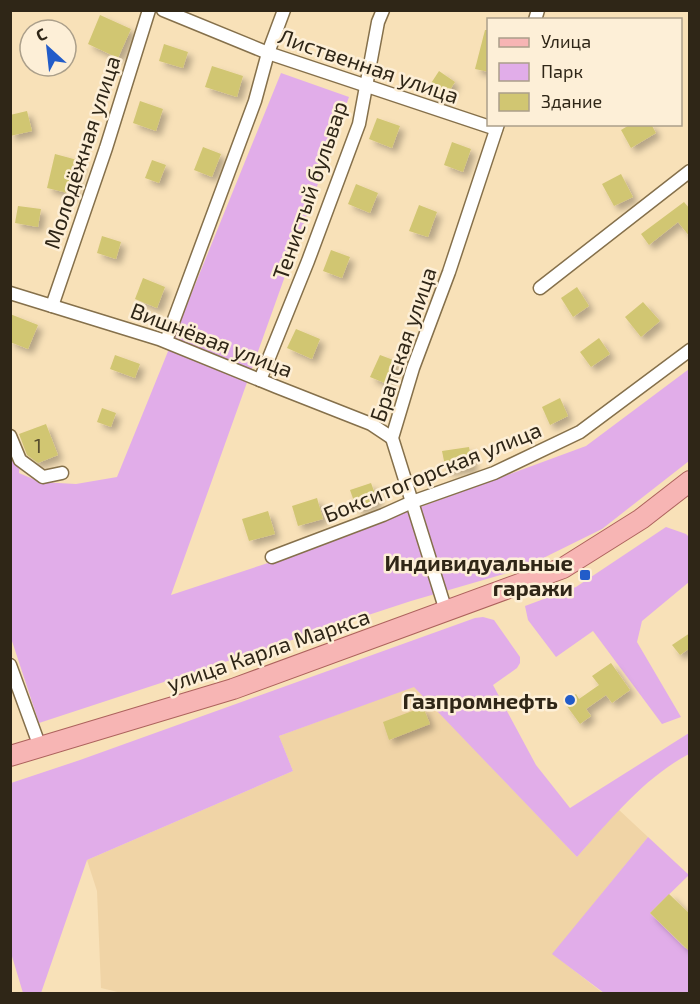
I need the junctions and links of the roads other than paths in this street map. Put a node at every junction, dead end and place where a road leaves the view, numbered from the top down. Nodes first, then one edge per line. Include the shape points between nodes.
1 (149, 10) edge
2 (163, 10) edge
3 (284, 10) edge
4 (383, 10) edge
5 (268, 53) junction
6 (366, 86) junction
7 (487, 124) edge
8 (497, 127) edge
9 (690, 171) edge
10 (540, 288) dead end
11 (10, 293) edge
12 (52, 306) junction
13 (166, 341) junction
14 (690, 350) edge
15 (260, 380) junction
16 (10, 436) edge
17 (392, 438) junction
18 (62, 473) dead end
19 (690, 481) edge
20 (412, 502) junction
21 (272, 556) dead end
22 (446, 611) junction
23 (10, 665) edge
24 (40, 747) junction
25 (10, 756) edge

1 - 12 street, Молодёжная улица
2 - 5 street, Лиственная улица
3 - 5 street
4 - 6 street, Тенистый бульвар
5 - 6 street, Лиственная улица
5 - 13 street via 255,101
6 - 7 street, Лиственная улица
6 - 15 street, Тенистый бульвар via 358,124
8 - 17 street, Братская улица
9 - 10 street
11 - 12 street, Вишнёвая улица
12 - 13 street, Вишнёвая улица
13 - 15 street, Вишнёвая улица
14 - 20 street, Бокситогорская улица via 580,432 494,473
15 - 17 street, Вишнёвая улица via 371,423
16 - 18 street via 20,460 43,477
17 - 20 street, Братская улица
19 - 22 main road, улица Карла Маркса via 642,519 563,568
20 - 21 street, Бокситогорская улица
20 - 22 street, Братская улица
22 - 24 main road, улица Карла Маркса via 233,689
23 - 24 street
24 - 25 main road, улица Карла Маркса

